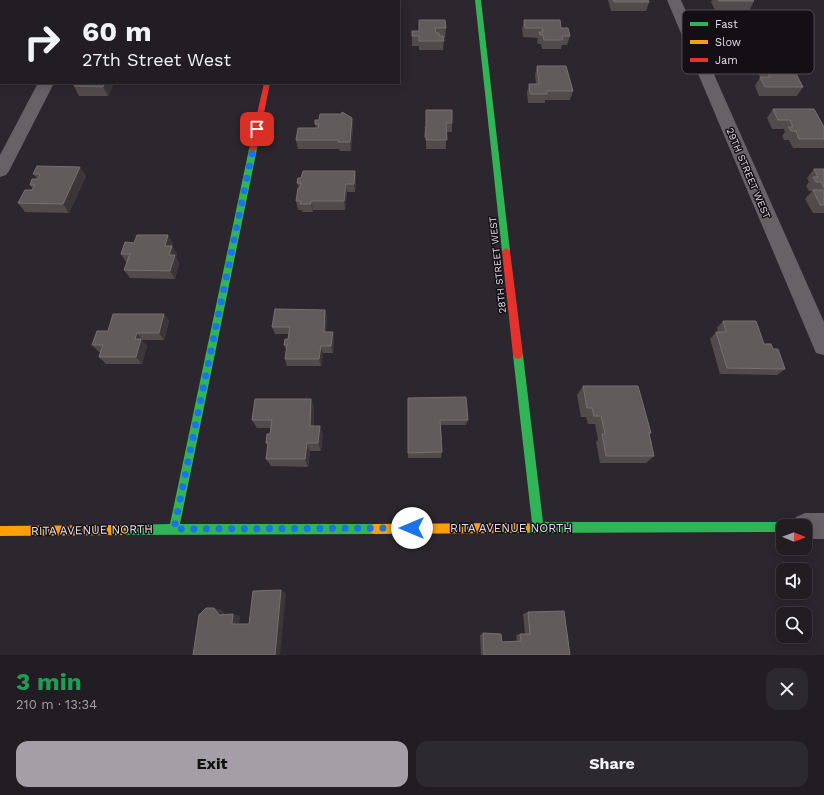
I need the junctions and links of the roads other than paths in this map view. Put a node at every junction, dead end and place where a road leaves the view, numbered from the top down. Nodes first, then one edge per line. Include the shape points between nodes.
1 (478, 0) edge
2 (674, 0) edge
3 (682, 18) edge
4 (706, 74) edge
5 (45, 84) edge
6 (266, 84) edge
7 (0, 171) edge
8 (824, 346) edge
9 (812, 526) edge
10 (824, 526) edge
11 (776, 527) edge
12 (538, 528) junction
13 (174, 529) junction
14 (0, 531) edge

1 - 12 street, 28TH STREET WEST
2 - 3 street, 29TH STREET WEST
4 - 8 street, 29TH STREET WEST
5 - 7 street
6 - 13 street
9 - 10 street
11 - 12 street, RITA AVENUE NORTH
12 - 13 street, RITA AVENUE NORTH
13 - 14 street, RITA AVENUE NORTH

